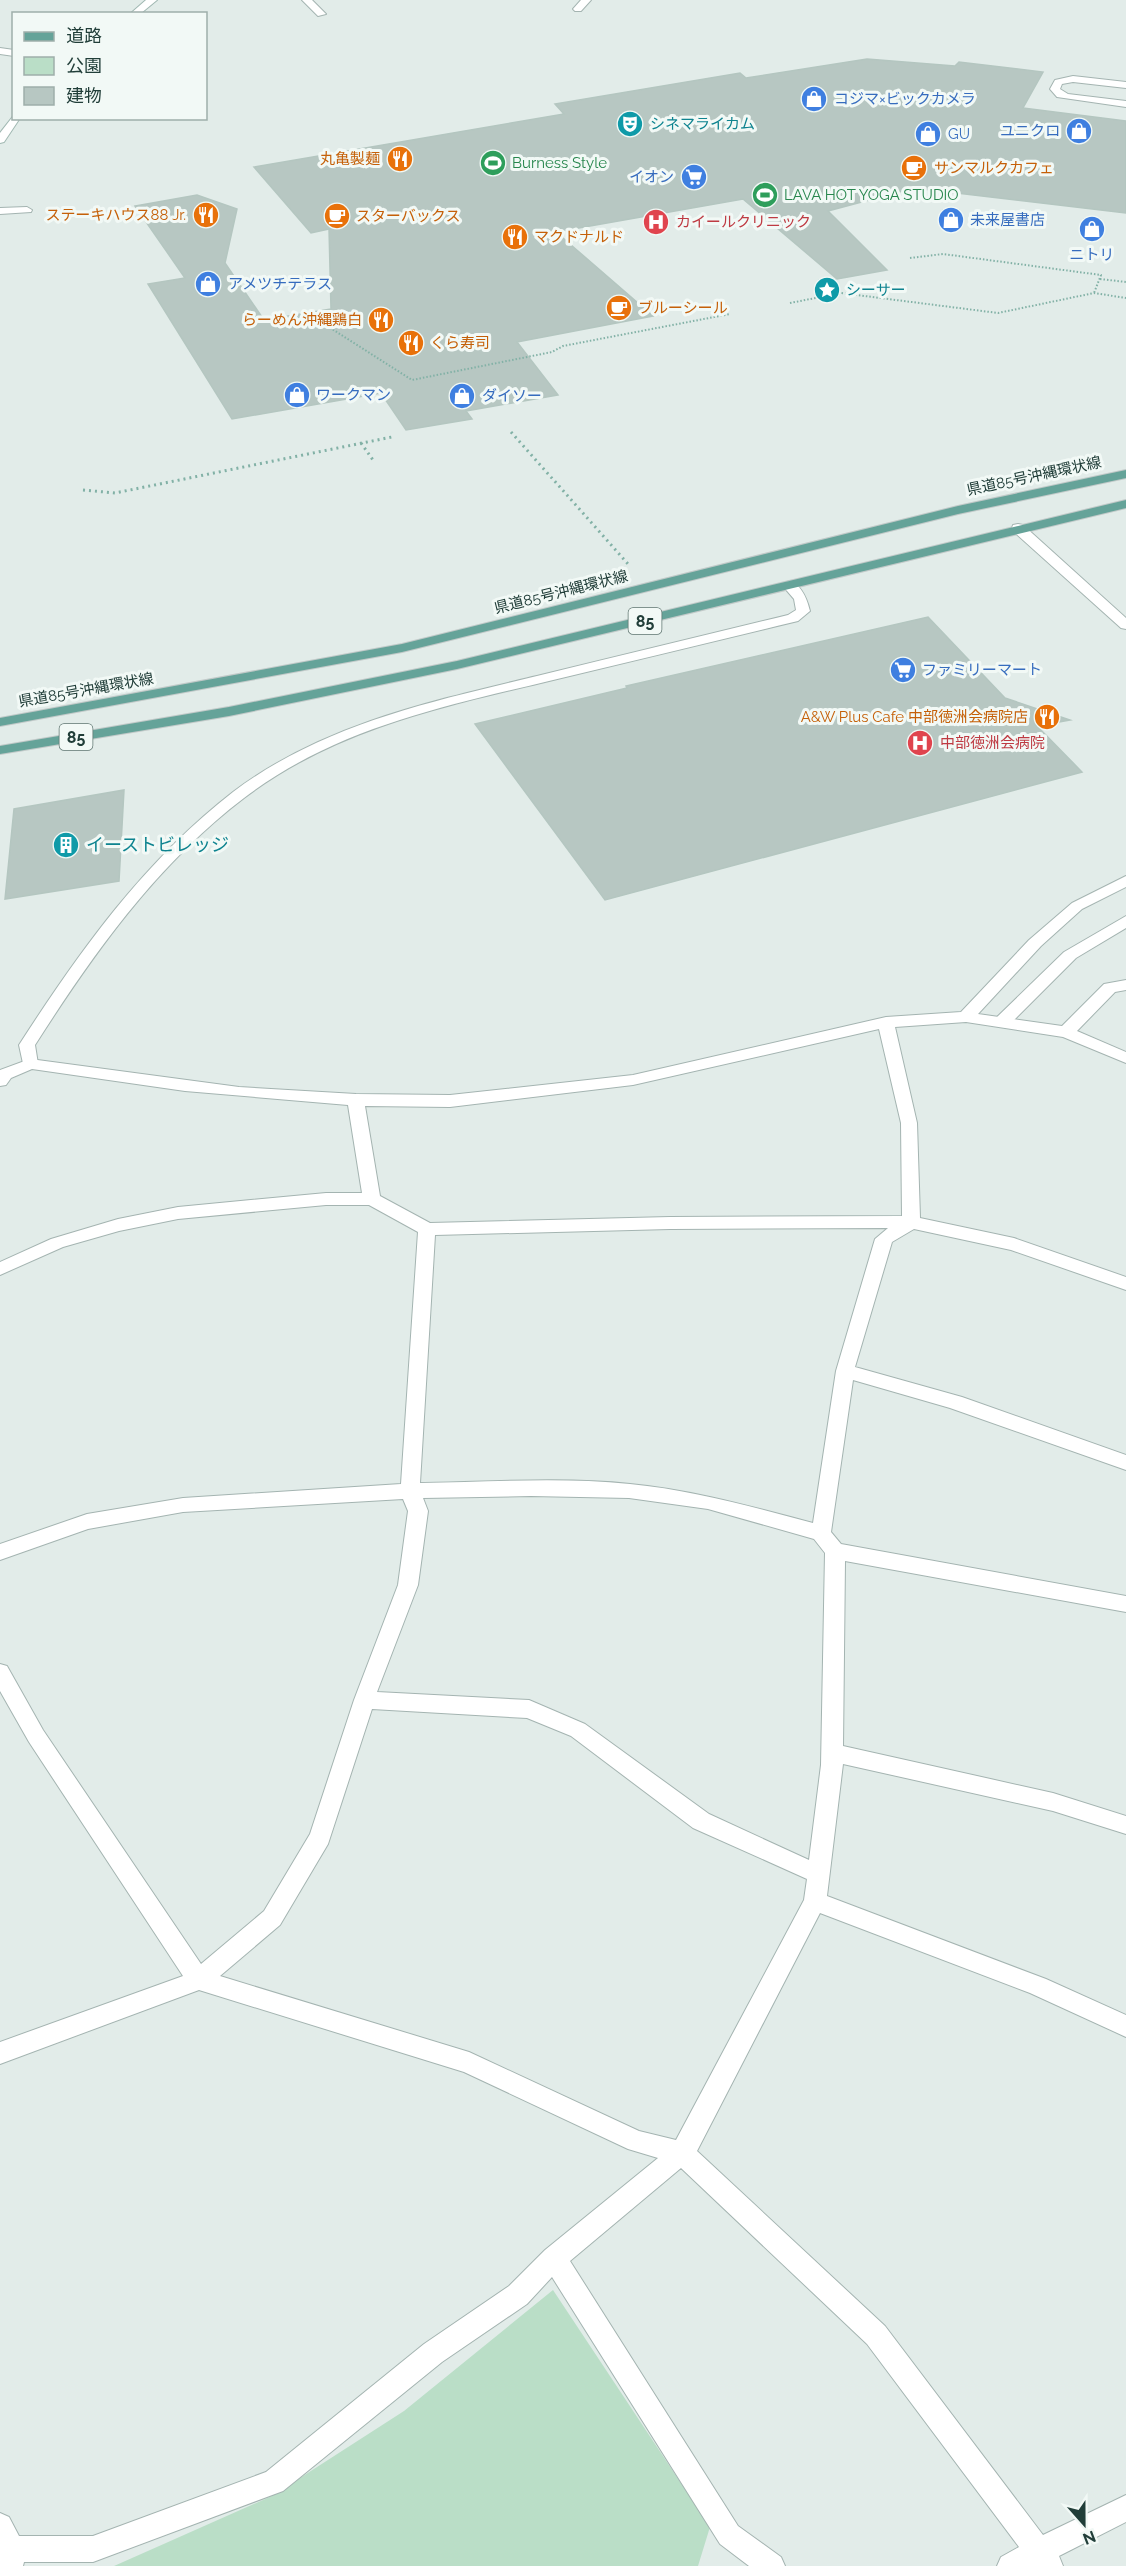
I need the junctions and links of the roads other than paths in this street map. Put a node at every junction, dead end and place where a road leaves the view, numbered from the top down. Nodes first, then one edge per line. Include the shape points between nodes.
1 (152, 0) edge
2 (307, 0) edge
3 (586, 0) edge
4 (578, 9) dead end
5 (137, 12) edge
6 (321, 14) dead end
7 (1126, 85) edge
8 (1126, 104) edge
9 (14, 120) edge
10 (0, 140) edge
11 (27, 210) dead end
12 (0, 211) edge
13 (1126, 474) edge
14 (1126, 504) edge
15 (1018, 528) junction
16 (789, 585) junction
17 (1126, 625) edge
18 (0, 722) edge
19 (0, 750) edge
20 (1126, 880) edge
21 (1126, 921) edge
22 (1126, 985) edge
23 (966, 1017) junction
24 (886, 1022) junction
25 (1002, 1022) junction
26 (1066, 1032) junction
27 (1126, 1058) edge
28 (30, 1064) junction
29 (0, 1081) edge
30 (356, 1100) junction
31 (372, 1199) junction
32 (911, 1222) junction
33 (427, 1229) junction
34 (0, 1269) edge
35 (1126, 1284) edge
36 (845, 1371) junction
37 (1126, 1463) edge
38 (410, 1491) junction
39 (821, 1533) junction
40 (835, 1551) junction
41 (0, 1552) edge
42 (1126, 1604) edge
43 (0, 1672) edge
44 (364, 1700) junction
45 (833, 1753) junction
46 (1126, 1825) edge
47 (818, 1874) junction
48 (815, 1901) junction
49 (200, 1980) junction
50 (1126, 2026) edge
51 (0, 2053) edge
52 (682, 2153) junction
53 (554, 2258) junction
54 (1126, 2508) edge
55 (5, 2548) edge
56 (744, 2557) edge
57 (1044, 2559) edge
58 (772, 2566) edge
59 (1010, 2566) edge

1 - 5 street
2 - 6 street
3 - 4 street
7 - 8 street via 1071,76 1058,82 1055,92
9 - 10 street
11 - 12 street
13 - 18 main road, 県道85号沖縄環状線 / 85 via 958,510 402,648
14 - 15 main road, 85
15 - 16 main road, 85
15 - 17 street
16 - 19 main road, 85 via 415,674 269,704
16 - 28 street via 801,598 804,611 793,618 416,709 369,725 264,777 201,827 89,951 27,1045
20 - 23 street via 1077,906 1035,943
21 - 25 street via 1070,955
22 - 26 street via 1110,988
23 - 24 street
23 - 25 street
24 - 30 street via 633,1080 450,1101
24 - 32 street via 909,1123
25 - 26 street
26 - 27 street
28 - 29 street via 5,1074
28 - 30 street via 186,1086
30 - 31 street
31 - 33 street
31 - 34 street via 326,1199 178,1213 57,1243
32 - 33 street
32 - 35 street via 1014,1244
32 - 36 street via 884,1239
33 - 38 street
36 - 37 street via 955,1402
36 - 39 street
38 - 39 street via 629,1491 708,1502
38 - 41 street via 183,1505 87,1522
38 - 44 street via 418,1511 408,1585
39 - 40 street
40 - 42 street
40 - 45 street
43 - 49 street via 36,1736
44 - 47 street via 529,1710 578,1730 701,1821
44 - 49 street via 320,1837 272,1918
45 - 46 street via 1053,1802
45 - 47 street
47 - 48 street
48 - 50 street via 1038,1986
48 - 52 street
49 - 51 street
49 - 52 street via 469,2063 636,2141
52 - 53 street
52 - 57 street via 876,2335
53 - 55 street via 518,2295 434,2354 274,2482 93,2548
53 - 56 street
54 - 57 street
56 - 58 street
57 - 59 street

